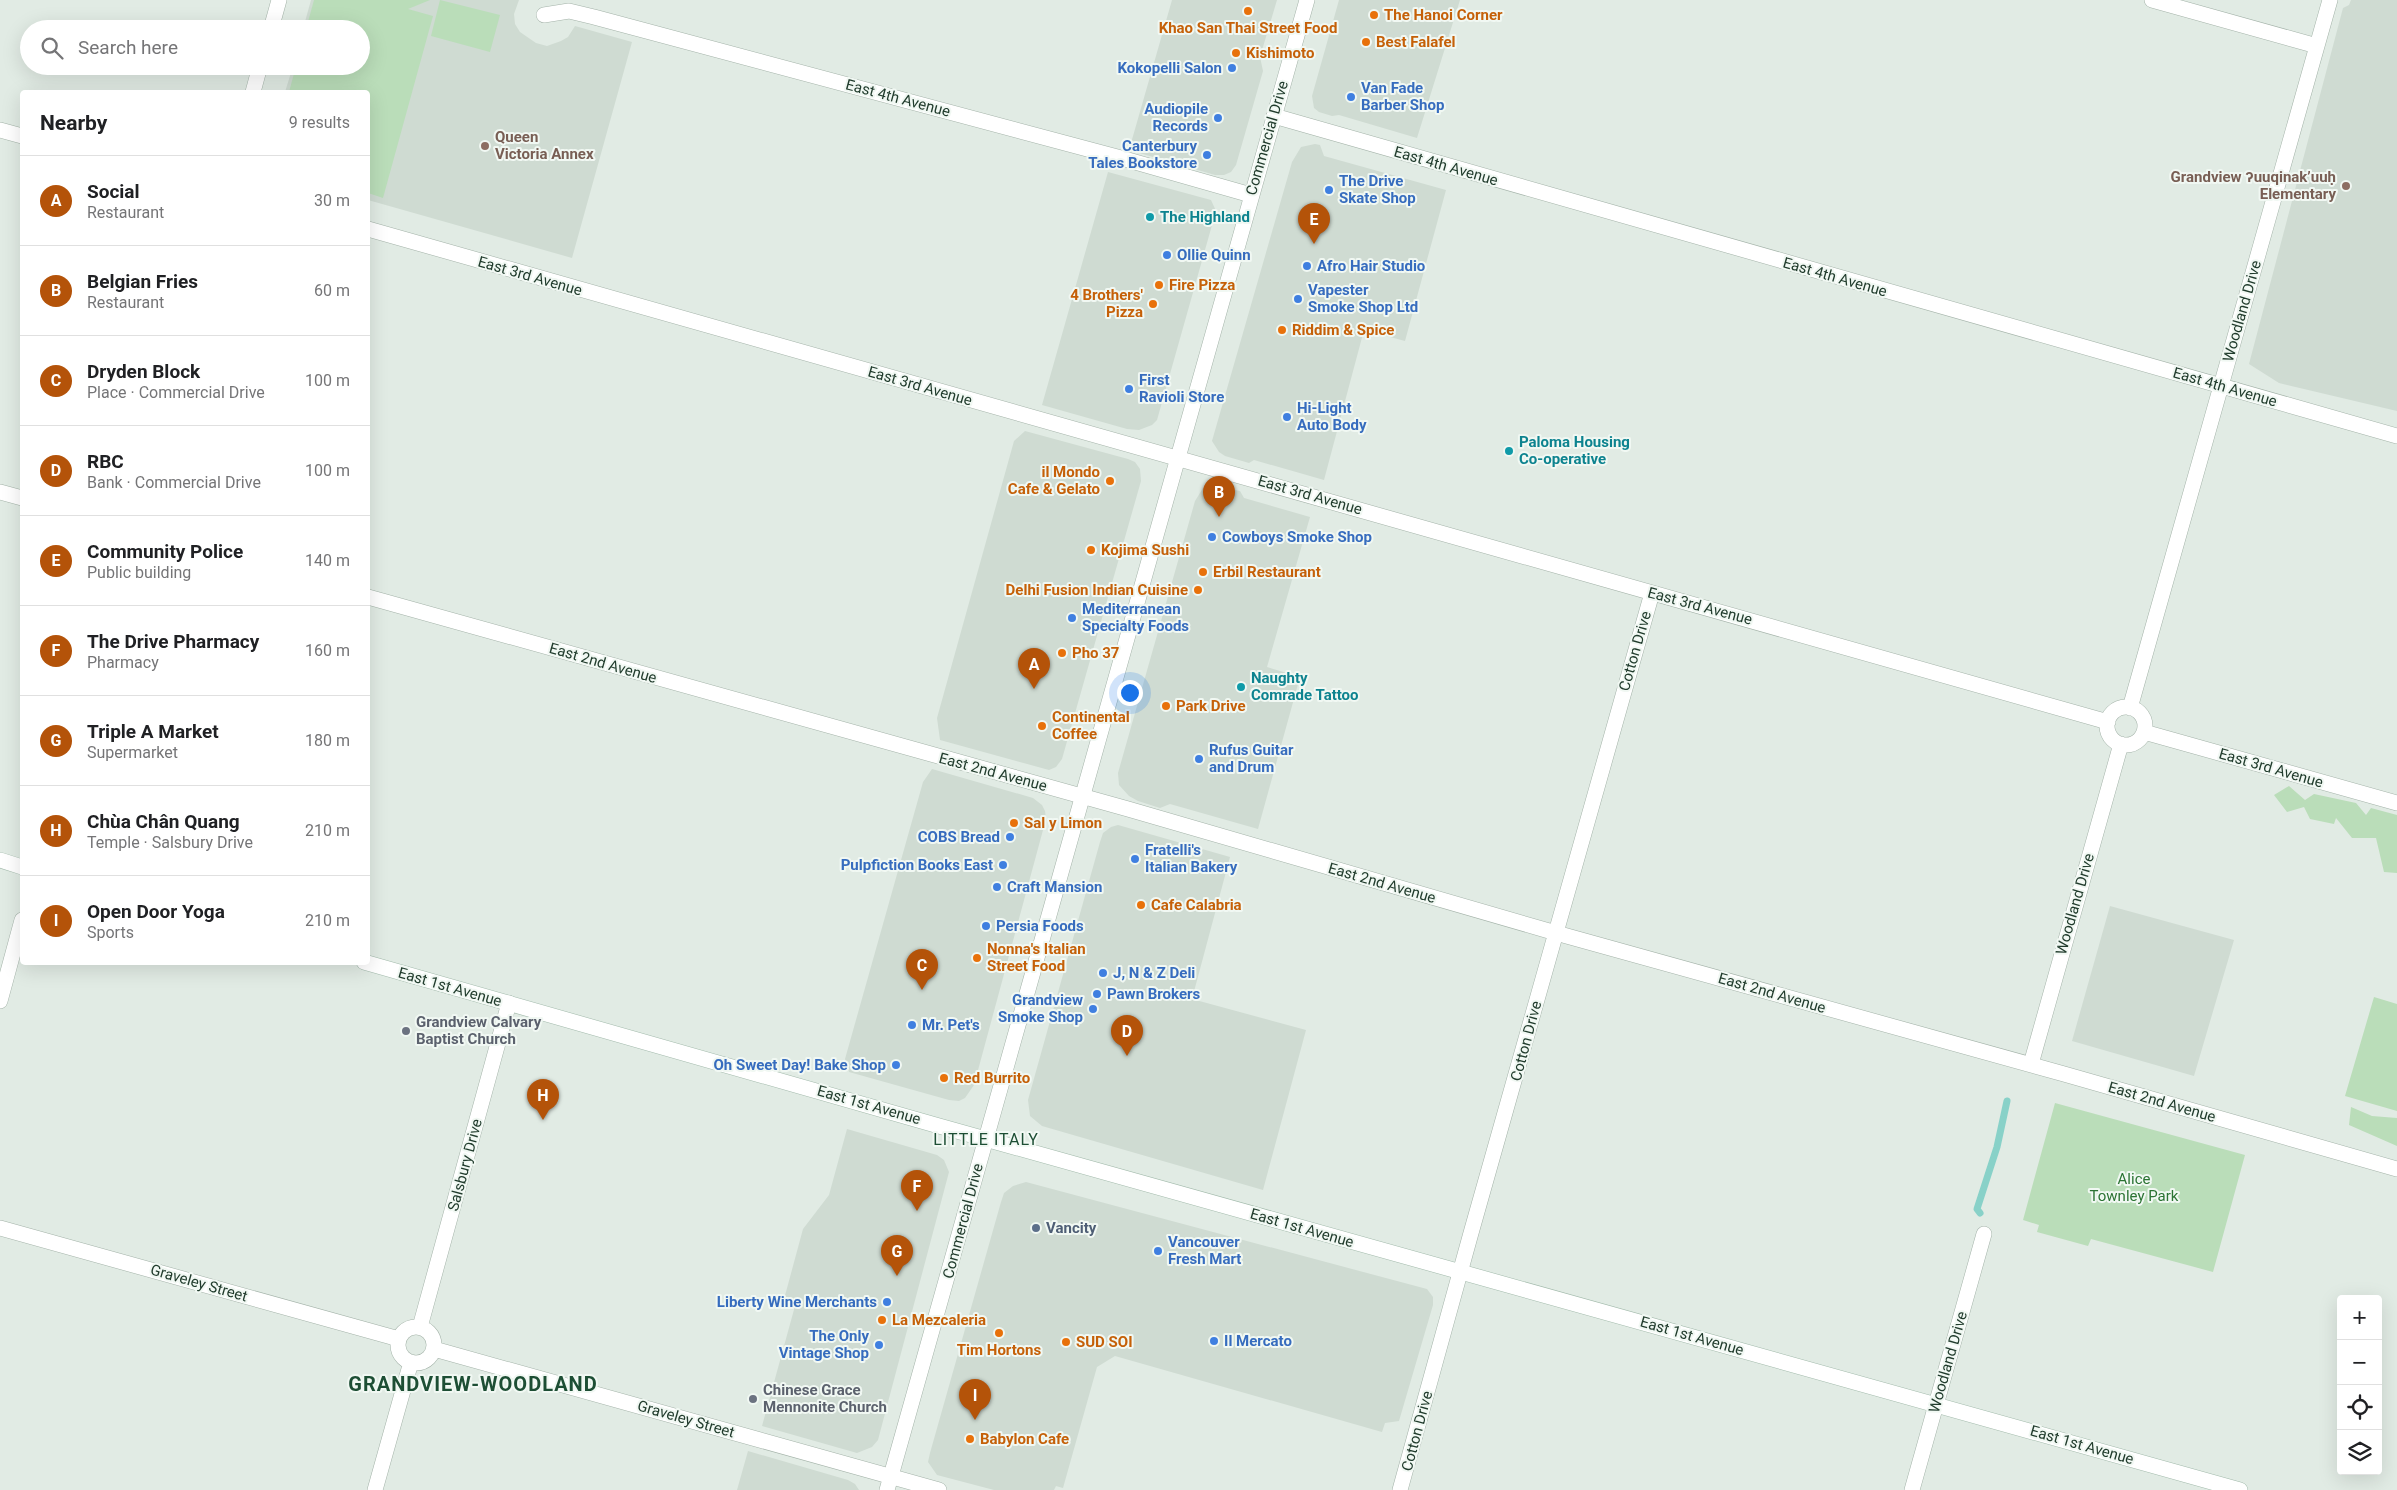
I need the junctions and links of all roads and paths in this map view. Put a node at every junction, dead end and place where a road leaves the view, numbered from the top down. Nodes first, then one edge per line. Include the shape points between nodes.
1 (279, 0) edge
2 (1307, 0) edge
3 (2152, 0) edge
4 (2330, 0) edge
5 (544, 15) dead end
6 (273, 20) edge
7 (2317, 46) junction
8 (258, 75) edge
9 (254, 90) edge
10 (1274, 116) junction
11 (0, 130) edge
12 (20, 135) edge
13 (1251, 195) junction
14 (370, 231) edge
15 (2221, 386) junction
16 (2397, 436) edge
17 (1178, 458) junction
18 (0, 492) edge
19 (20, 497) edge
20 (1652, 593) junction
21 (370, 599) edge
22 (2130, 708) junction
23 (2108, 722) junction
24 (2144, 732) junction
25 (2121, 744) junction
26 (1082, 796) junction
27 (2397, 803) edge
28 (0, 860) edge
29 (20, 865) edge
30 (20, 927) edge
31 (1556, 933) junction
32 (370, 964) edge
33 (0, 1001) edge
34 (509, 1003) junction
35 (2031, 1064) junction
36 (986, 1138) junction
37 (2397, 1170) edge
38 (0, 1228) edge
39 (1984, 1234) dead end
40 (1460, 1272) junction
41 (420, 1327) junction
42 (399, 1339) junction
43 (434, 1349) junction
44 (411, 1362) junction
45 (1936, 1404) junction
46 (889, 1483) edge
47 (375, 1490) edge
48 (939, 1490) edge
49 (1400, 1490) edge
50 (1912, 1490) edge
51 (2240, 1490) edge

1 - 6 street
2 - 10 street, Commercial Drive
3 - 7 street
4 - 7 street, Woodland Drive
5 - 13 street, East 4th Avenue via 569,10 594,16
7 - 15 street, Woodland Drive
8 - 9 street
10 - 13 street, Commercial Drive
10 - 15 street, East 4th Avenue
11 - 12 street
13 - 17 street, Commercial Drive
14 - 17 street, East 3rd Avenue
15 - 16 street, East 4th Avenue
15 - 22 street, Woodland Drive
17 - 20 street, East 3rd Avenue
17 - 26 street, Commercial Drive
18 - 19 street
20 - 23 street, East 3rd Avenue
20 - 31 street, Cotton Drive
21 - 26 street, East 2nd Avenue
22 - 23 street via 2116,710
22 - 24 street via 2143,718
23 - 25 street via 2110,736
24 - 25 street via 2135,743
24 - 27 street, East 3rd Avenue
25 - 35 street, Woodland Drive
26 - 31 street, East 2nd Avenue
26 - 36 street, Commercial Drive
28 - 29 street
30 - 33 street
31 - 35 street, East 2nd Avenue
31 - 40 street, Cotton Drive
32 - 34 street, East 1st Avenue
34 - 36 street, East 1st Avenue
34 - 41 street, Salsbury Drive
35 - 37 street, East 2nd Avenue
36 - 40 street, East 1st Avenue
36 - 46 street, Commercial Drive
38 - 42 street, Graveley Street
39 - 45 street, Woodland Drive
40 - 45 street, East 1st Avenue
40 - 49 street, Cotton Drive
41 - 42 street via 410,1328
41 - 43 street via 430,1333
42 - 44 street via 401,1355
43 - 44 street via 422,1362
43 - 46 street, Graveley Street
44 - 47 street
45 - 50 street, Woodland Drive
45 - 51 street, East 1st Avenue
46 - 48 street, Graveley Street

